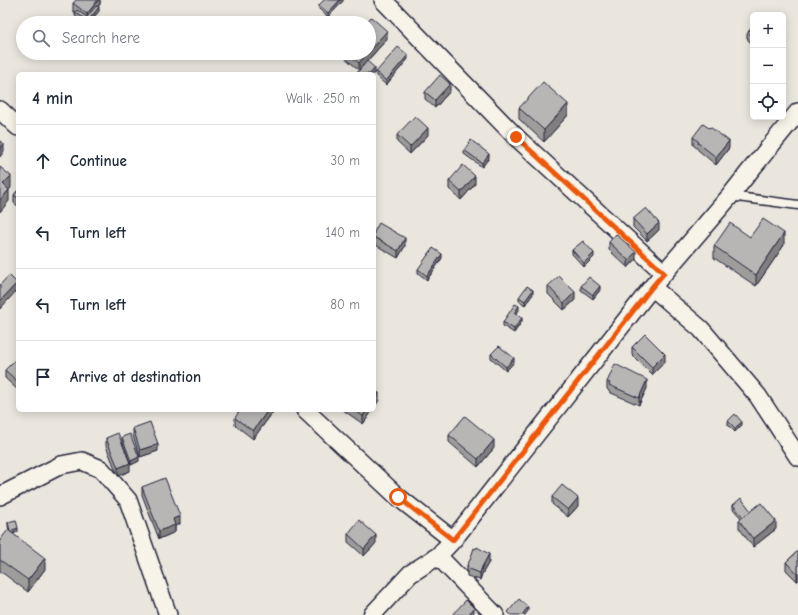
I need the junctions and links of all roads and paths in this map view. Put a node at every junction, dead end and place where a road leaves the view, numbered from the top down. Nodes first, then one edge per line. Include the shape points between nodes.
1 (383, 0) edge
2 (0, 110) edge
3 (798, 112) edge
4 (16, 125) edge
5 (730, 196) junction
6 (798, 205) edge
7 (664, 273) junction
8 (652, 287) junction
9 (307, 412) edge
10 (798, 457) edge
11 (0, 496) edge
12 (453, 540) junction
13 (438, 556) junction
14 (163, 612) edge
15 (372, 615) edge
16 (495, 615) edge

1 - 7 street via 516,137
2 - 4 street
3 - 5 street
5 - 6 lane
5 - 7 street
7 - 8 street
8 - 10 street via 701,328 758,396
8 - 12 street
9 - 12 street via 398,497
11 - 14 street via 61,465 82,461 101,469 128,500
12 - 13 street
13 - 15 street via 410,574
13 - 16 street

